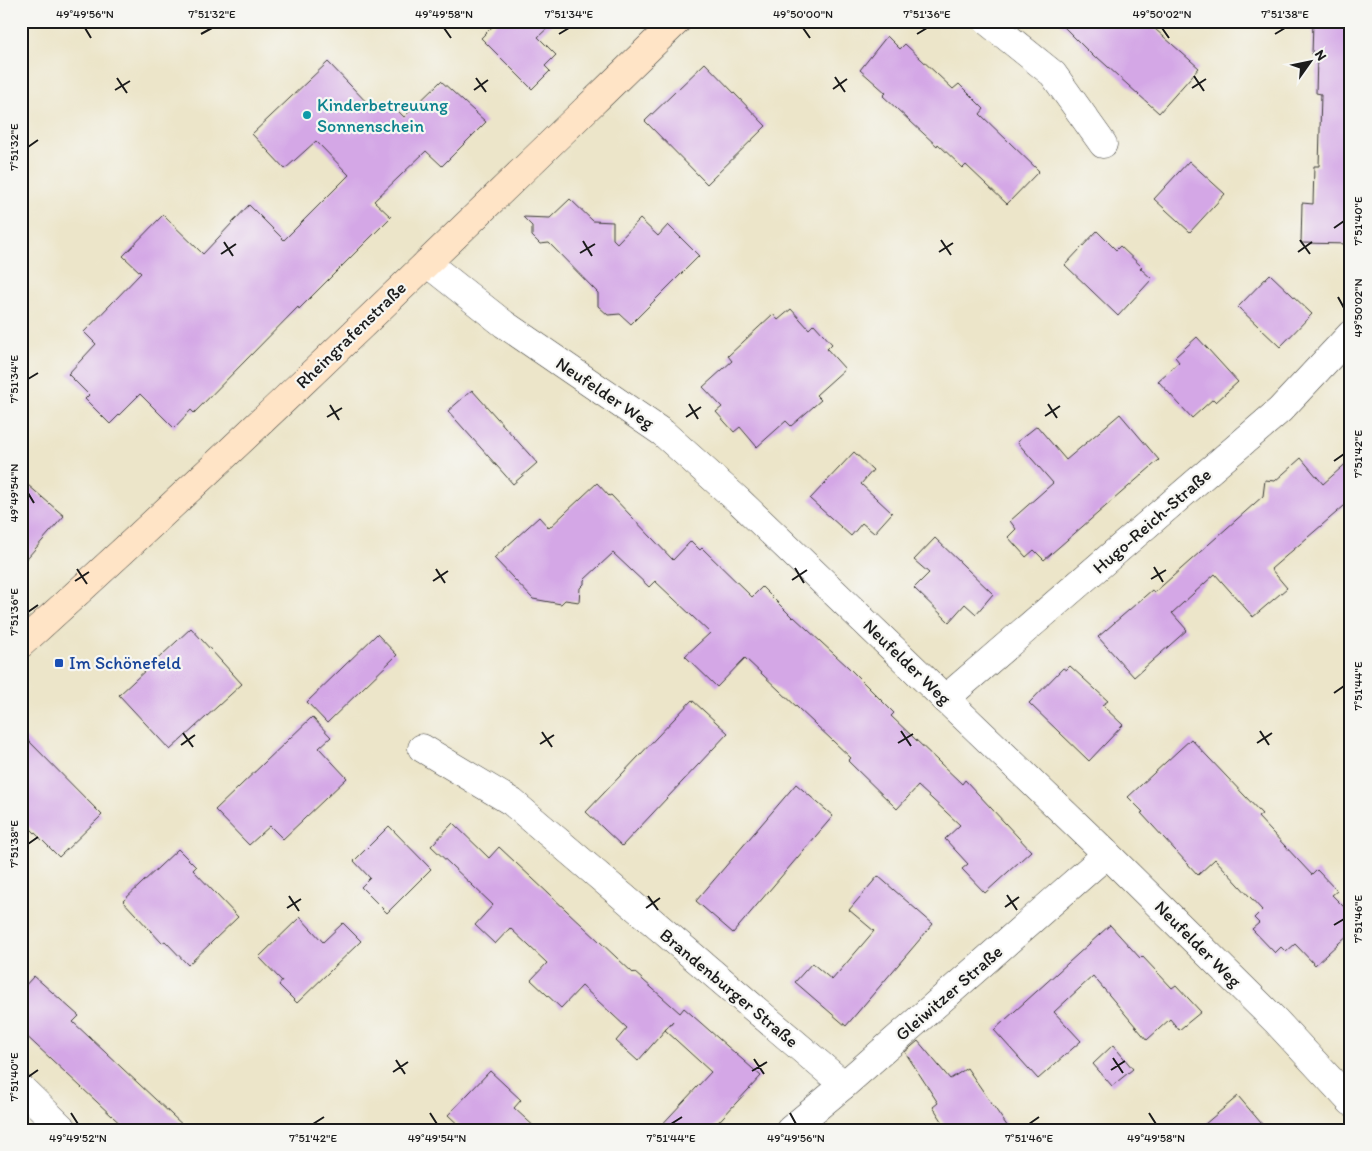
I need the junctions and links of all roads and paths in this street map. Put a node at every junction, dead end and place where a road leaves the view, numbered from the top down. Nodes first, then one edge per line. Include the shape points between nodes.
1 (677, 21) edge
2 (986, 21) edge
3 (1103, 144) dead end
4 (428, 263) junction
5 (1351, 334) edge
6 (21, 644) edge
7 (945, 700) junction
8 (422, 748) dead end
9 (1107, 854) junction
10 (844, 1085) junction
11 (21, 1088) edge
12 (1351, 1102) edge
13 (64, 1130) edge
14 (790, 1130) edge

1 - 4 street, Rheingrafenstraße
2 - 3 street via 1053,74
4 - 6 street, Rheingrafenstraße
4 - 7 street, Neufelder Weg via 504,324 664,433
5 - 7 street, Hugo-Reich-Straße via 1280,410
7 - 9 street, Neufelder Weg
8 - 10 street, Brandenburger Straße via 512,802
9 - 10 street, Gleiwitzer Straße
9 - 12 street, Neufelder Weg via 1276,1022
10 - 14 street, Gleiwitzer Straße
11 - 13 street

